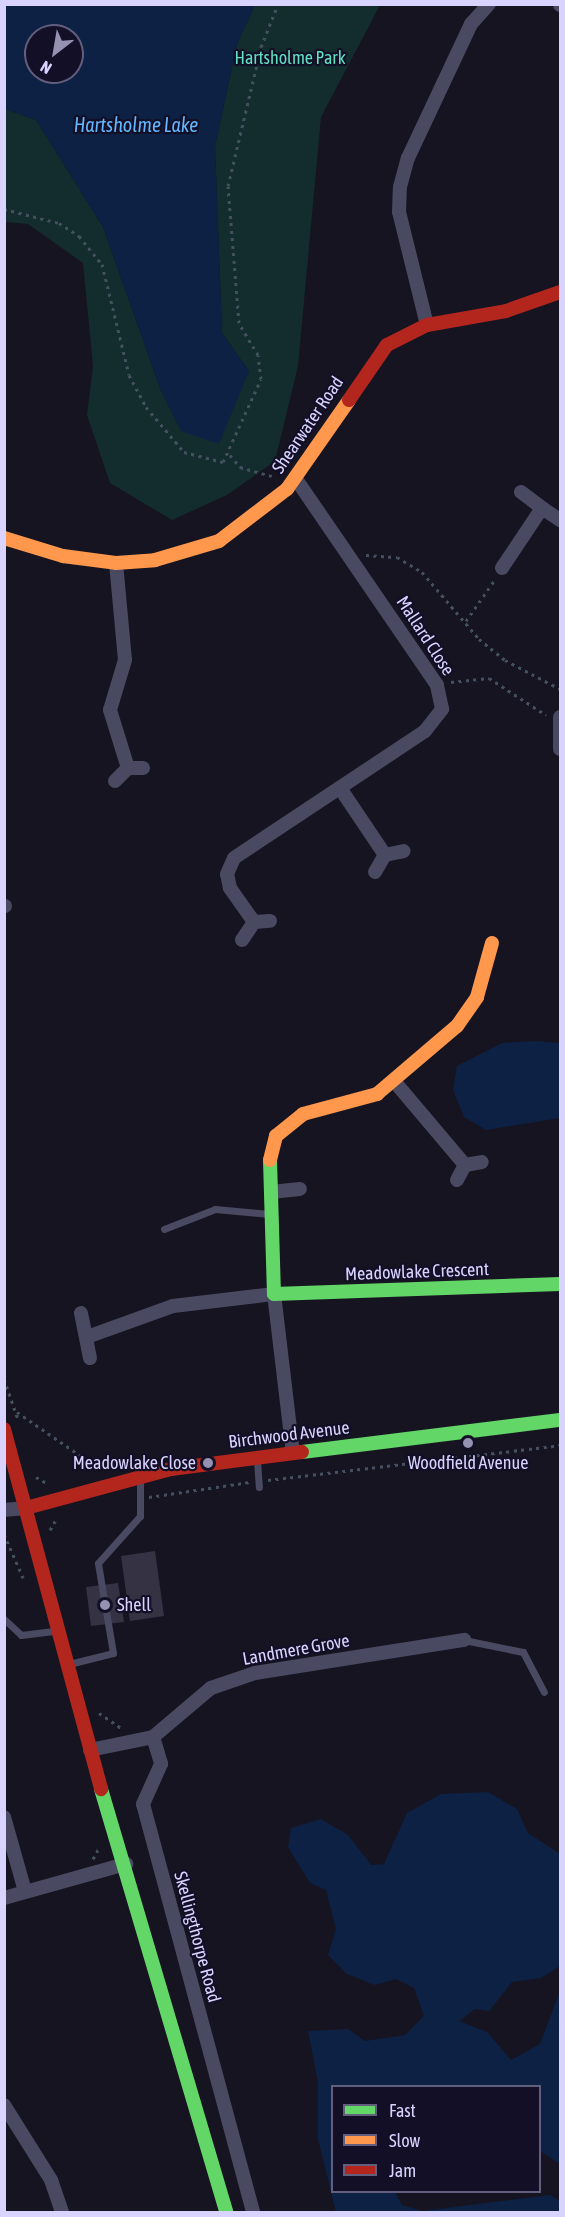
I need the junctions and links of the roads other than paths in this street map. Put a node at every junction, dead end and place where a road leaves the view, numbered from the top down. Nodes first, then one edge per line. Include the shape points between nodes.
1 (489, 4) edge
2 (561, 291) edge
3 (427, 326) junction
4 (291, 484) junction
5 (521, 492) dead end
6 (542, 508) junction
7 (561, 520) edge
8 (4, 538) edge
9 (116, 563) junction
10 (502, 568) road end
11 (557, 716) edge
12 (561, 748) edge
13 (128, 768) junction
14 (143, 768) dead end
15 (115, 781) dead end
16 (340, 788) junction
17 (404, 851) dead end
18 (385, 855) junction
19 (375, 872) dead end
20 (270, 921) dead end
21 (254, 922) junction
22 (242, 940) dead end
23 (492, 943) dead end
24 (394, 1081) junction
25 (482, 1162) dead end
26 (465, 1165) junction
27 (457, 1180) dead end
28 (300, 1189) dead end
29 (271, 1192) junction
30 (272, 1214) junction
31 (164, 1229) dead end
32 (561, 1284) edge
33 (274, 1294) junction
34 (81, 1313) dead end
35 (87, 1337) junction
36 (90, 1358) dead end
37 (561, 1420) edge
38 (4, 1429) edge
39 (293, 1453) junction
40 (257, 1456) junction
41 (139, 1476) junction
42 (259, 1487) dead end
43 (26, 1508) junction
44 (4, 1510) edge
45 (4, 1619) edge
46 (61, 1629) junction
47 (464, 1640) joint
48 (69, 1664) junction
49 (544, 1692) dead end
50 (153, 1737) junction
51 (90, 1750) junction
52 (4, 1817) edge
53 (126, 1864) junction
54 (25, 1891) junction
55 (4, 1898) edge
56 (4, 2105) edge
57 (62, 2212) edge
58 (226, 2212) edge
59 (253, 2212) edge

1 - 3 street via 471,24 399,188 399,212
2 - 3 street, Shearwater Road via 506,311
3 - 4 street, Shearwater Road via 387,345 372,361
4 - 9 street, Shearwater Road via 219,541 155,560
4 - 16 street, Mallard Close via 352,557 437,685 442,709 438,719
5 - 6 street
6 - 7 street
6 - 10 street
8 - 9 street, Shearwater Road via 63,556
9 - 13 street via 125,660 110,710
11 - 12 street
13 - 14 street
13 - 15 street
16 - 18 street
16 - 21 street, Mallard Close via 234,858 227,874 230,888
17 - 18 street
18 - 19 street
20 - 21 street
21 - 22 street
23 - 24 street via 477,997 464,1016
24 - 26 street
24 - 29 street via 360,1101 316,1109 286,1124 271,1151
25 - 26 street
26 - 27 street
28 - 29 street
29 - 30 street
30 - 31 lane via 215,1209
30 - 33 street
32 - 33 street, Meadowlake Crescent
33 - 35 street, Meadowlake Crescent via 173,1306
33 - 39 street
34 - 35 street
35 - 36 street
37 - 39 street, Birchwood Avenue
38 - 43 street
39 - 40 street, Birchwood Avenue
40 - 41 street, Birchwood Avenue
40 - 42 lane
41 - 43 street, Birchwood Avenue
41 - 48 lane via 144,1498 140,1516 98,1563 112,1653
43 - 44 street
43 - 46 street
45 - 46 lane via 31,1638
46 - 48 street
47 - 49 lane via 523,1652
47 - 50 street, Landmere Grove via 255,1673 211,1688
48 - 51 street
50 - 51 street
50 - 59 street, Skellingthorpe Road via 161,1764 142,1804
51 - 53 street
52 - 54 street
53 - 54 street
53 - 58 street
54 - 55 street
56 - 57 street via 51,2180

